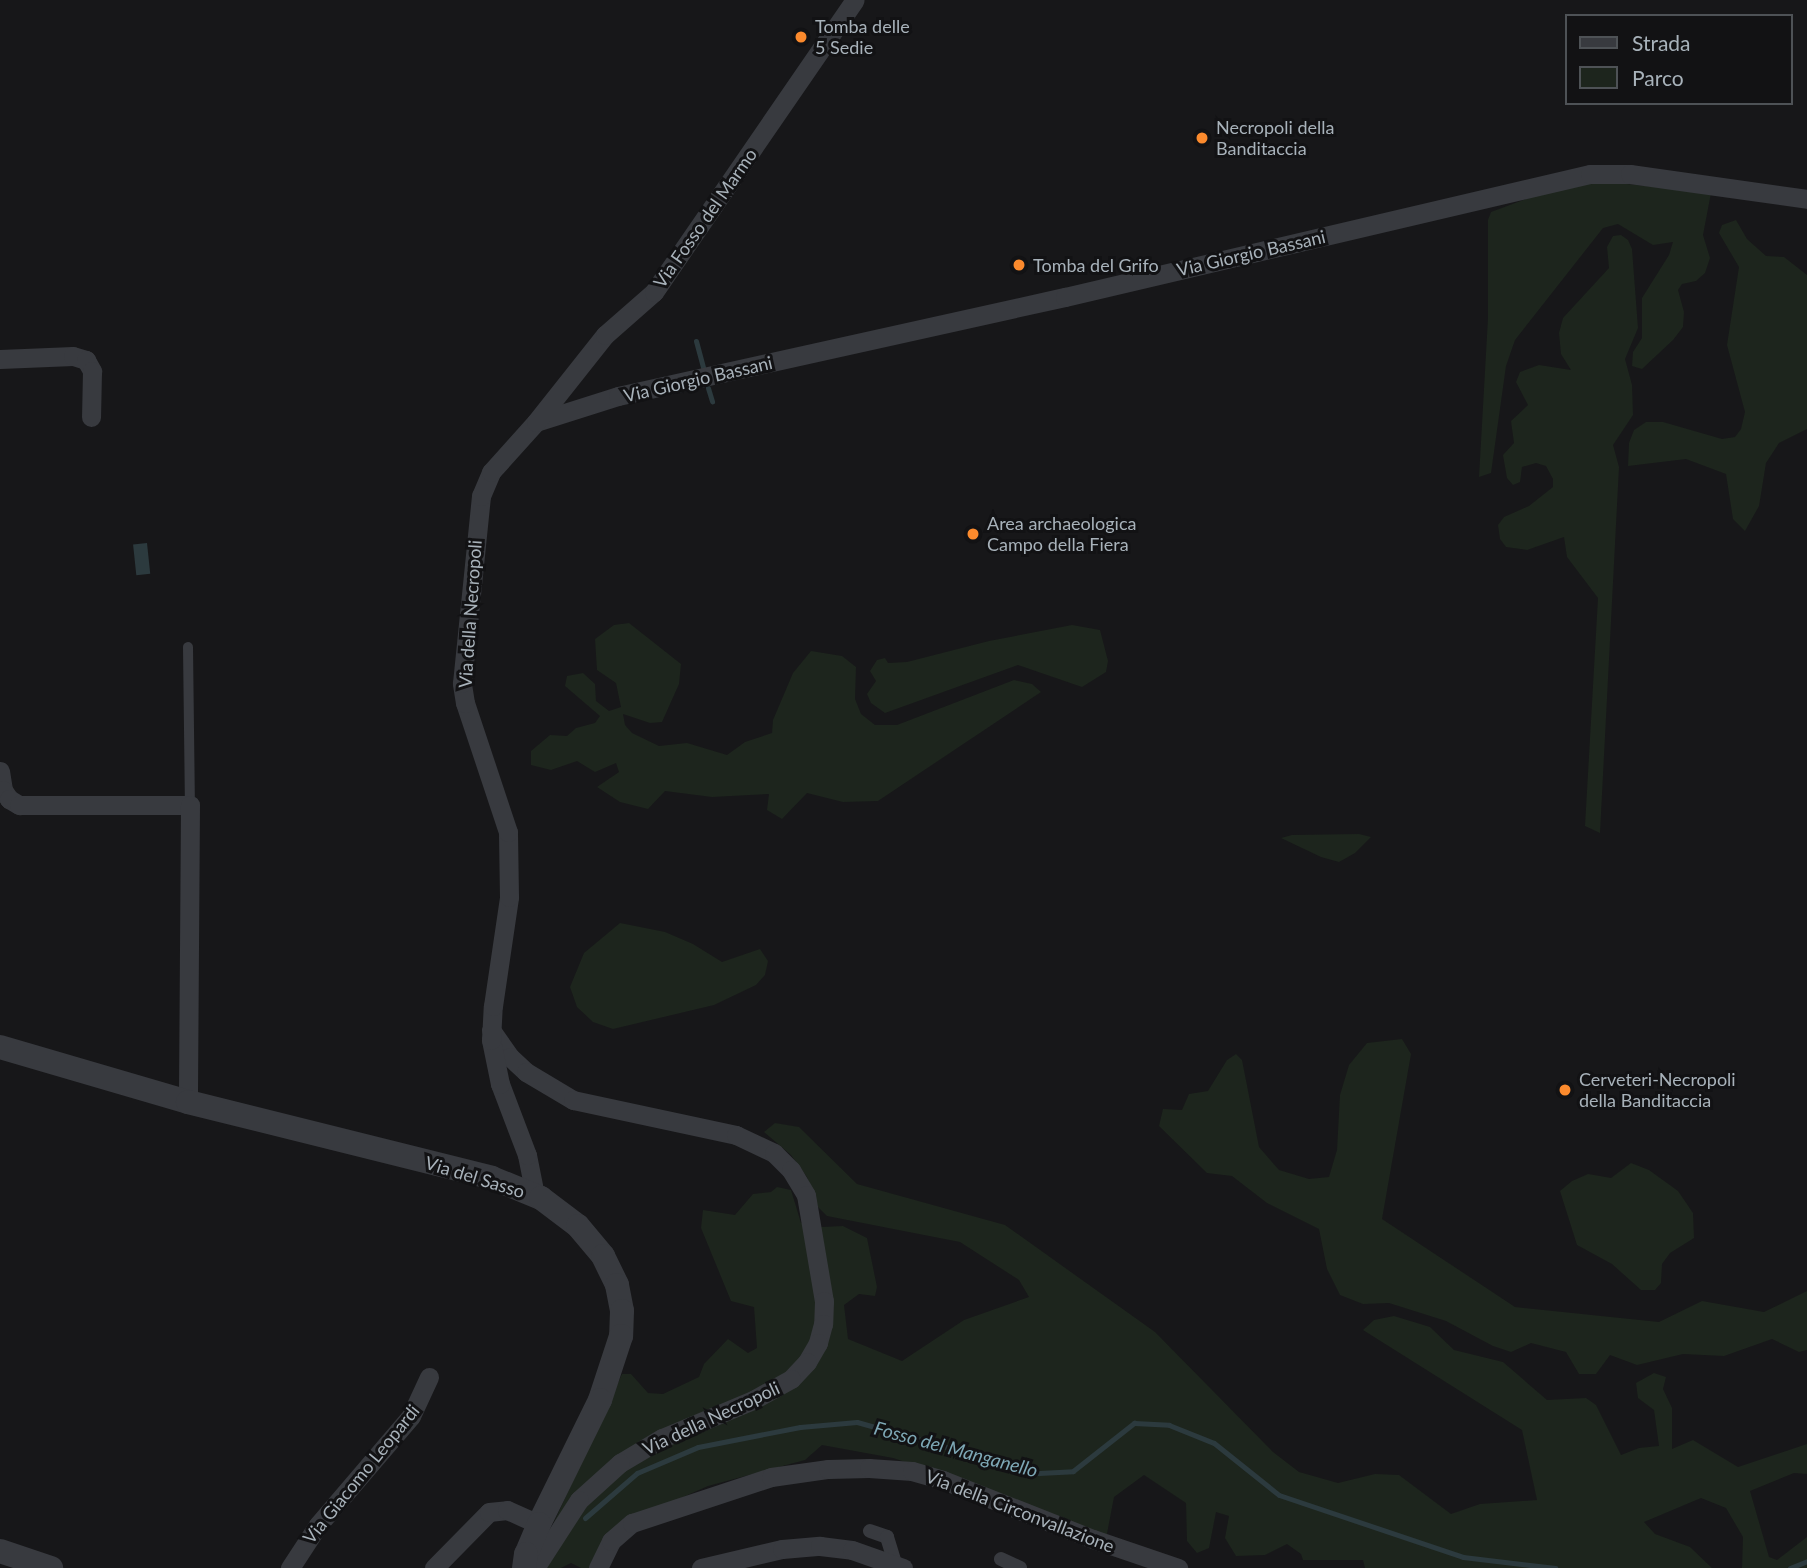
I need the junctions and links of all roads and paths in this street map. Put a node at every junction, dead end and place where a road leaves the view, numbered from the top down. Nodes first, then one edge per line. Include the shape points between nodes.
1 (855, 0) edge
2 (1807, 199) edge
3 (0, 359) edge
4 (91, 417) dead end
5 (536, 422) junction
6 (188, 647) dead end
7 (0, 771) edge
8 (190, 805) junction
9 (491, 1029) junction
10 (0, 1046) edge
11 (188, 1102) junction
12 (535, 1195) junction
13 (429, 1377) dead end
14 (539, 1524) junction
15 (870, 1531) dead end
16 (0, 1551) edge
17 (1001, 1559) dead end
18 (899, 1566) edge
19 (51, 1568) edge
20 (290, 1568) edge
21 (434, 1568) edge
22 (524, 1568) edge
23 (535, 1568) edge
24 (598, 1568) edge
25 (701, 1568) edge
26 (1020, 1568) edge
27 (1178, 1568) edge

1 - 5 street, Via Fosso del Marmo via 654,292 605,335
2 - 5 street, Via Giorgio Bassani via 1630,174 1590,174 618,396
3 - 4 street via 73,356 86,360 92,371
5 - 9 street, Via della Necropoli via 491,472 481,496 462,683 508,832 509,897
6 - 8 lane
7 - 8 street via 3,790 19,805
8 - 11 street
9 - 12 street, Via della Necropoli via 497,1075 527,1155
9 - 23 street, Via della Necropoli via 526,1072 573,1100 736,1135 774,1153 806,1195 824,1301 818,1343 791,1379 662,1438 620,1463 579,1500
10 - 11 street, Via del Sasso
11 - 12 street, Via del Sasso via 492,1178
12 - 14 street, Via del Sasso via 566,1215 598,1248 617,1285 622,1318 617,1354 605,1388
13 - 20 street, Via Giacomo Leopardi via 411,1416 318,1525
14 - 21 street via 508,1510 489,1512
14 - 22 street, Via del Sasso
15 - 18 street via 887,1537
16 - 19 street
17 - 26 street
18 - 25 street via 852,1550 808,1546
24 - 27 street, Via della Circonvallazione via 611,1541 632,1523 771,1477 869,1468 912,1471 943,1480

